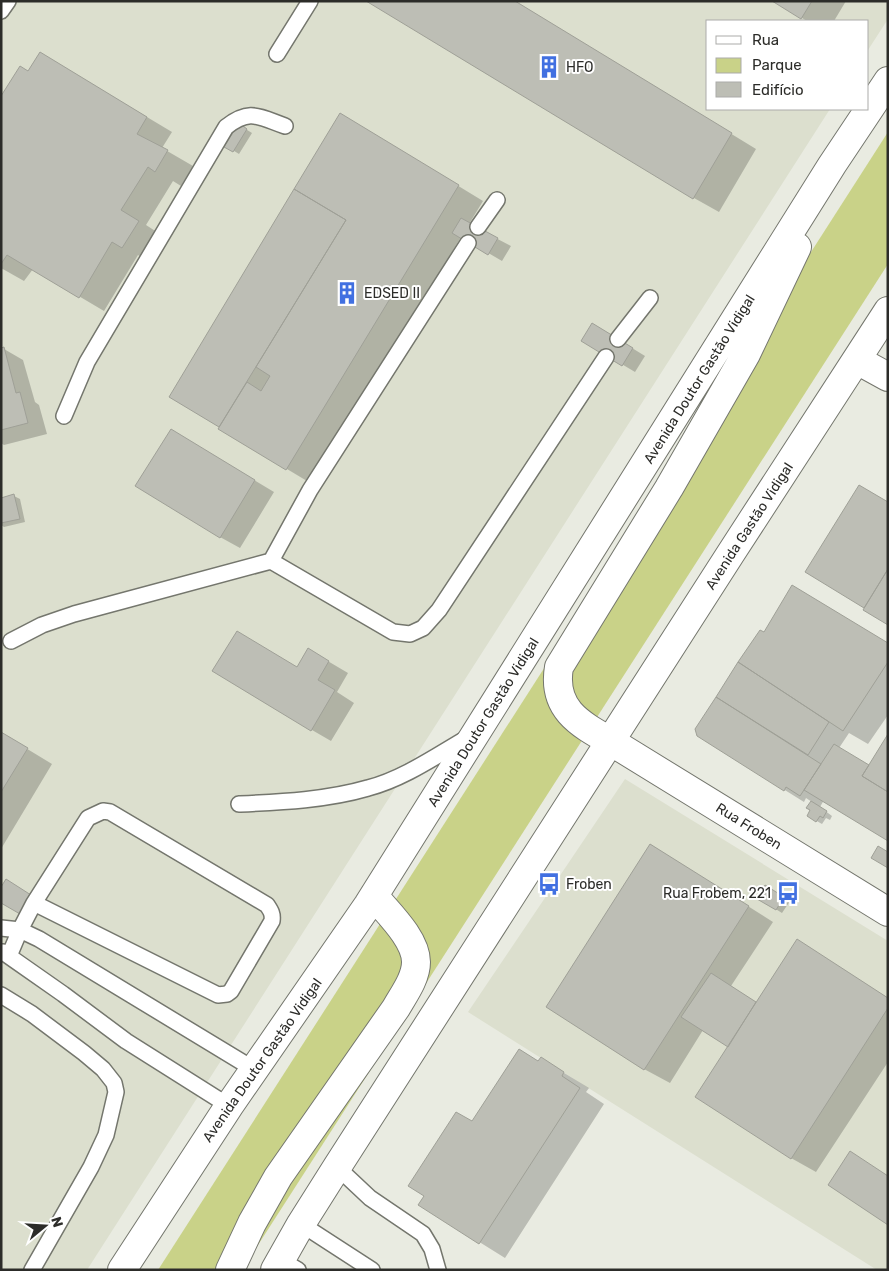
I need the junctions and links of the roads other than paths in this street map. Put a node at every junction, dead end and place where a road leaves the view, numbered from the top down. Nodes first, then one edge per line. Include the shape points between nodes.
1 (8, 1) edge
2 (310, 1) edge
3 (1, 11) edge
4 (277, 54) dead end
5 (888, 81) edge
6 (869, 110) edge
7 (869, 110) edge
8 (285, 126) dead end
9 (832, 165) junction
10 (497, 200) dead end
11 (478, 227) dead end
12 (468, 243) dead end
13 (650, 298) dead end
14 (888, 311) edge
15 (618, 339) dead end
16 (606, 356) dead end
17 (857, 360) junction
18 (888, 377) edge
19 (64, 416) dead end
20 (271, 561) junction
21 (11, 641) dead end
22 (477, 732) junction
23 (610, 741) junction
24 (239, 804) dead end
25 (374, 896) junction
26 (34, 903) junction
27 (888, 912) edge
28 (1, 928) edge
29 (20, 930) junction
30 (5, 954) edge
31 (1, 995) edge
32 (255, 1070) junction
33 (229, 1106) junction
34 (337, 1167) junction
35 (301, 1224) junction
36 (285, 1267) edge
37 (32, 1270) edge
38 (122, 1270) edge
39 (230, 1270) edge
40 (372, 1270) edge
41 (438, 1270) edge

1 - 3 lane
2 - 4 lane
5 - 6 main road
7 - 9 main road
8 - 19 lane via 252,115 243,116 226,127 87,362
9 - 22 main road, Avenida Doutor Gastão Vidigal
9 - 23 main road, Rua Froben via 788,268 746,354 669,488 559,667 556,681 564,705 586,727
10 - 11 lane
12 - 20 lane via 310,490
13 - 15 lane
14 - 17 main road, Avenida Gastão Vidigal
16 - 20 lane via 439,610 423,628 410,634 393,632
17 - 18 main road
17 - 23 main road, Avenida Gastão Vidigal
20 - 21 lane via 74,614
22 - 24 lane via 427,761 370,788 284,802
22 - 25 main road, Avenida Doutor Gastão Vidigal
23 - 27 main road, Rua Froben
23 - 34 main road
25 - 32 main road, Avenida Doutor Gastão Vidigal
25 - 39 main road via 402,930 415,955 410,985 278,1178
26 - 26 lane via 88,818 103,811 110,812 267,905 273,917 231,991 218,995
26 - 29 lane
28 - 29 lane
29 - 30 lane
29 - 32 lane via 69,956
30 - 33 lane via 126,1040
31 - 37 lane via 32,1014 103,1069 114,1083 116,1092 106,1135 91,1167
32 - 33 main road, Avenida Doutor Gastão Vidigal
33 - 38 main road, Avenida Doutor Gastão Vidigal
34 - 35 main road
34 - 41 lane via 370,1198 423,1234 432,1249
35 - 36 main road
35 - 40 lane

